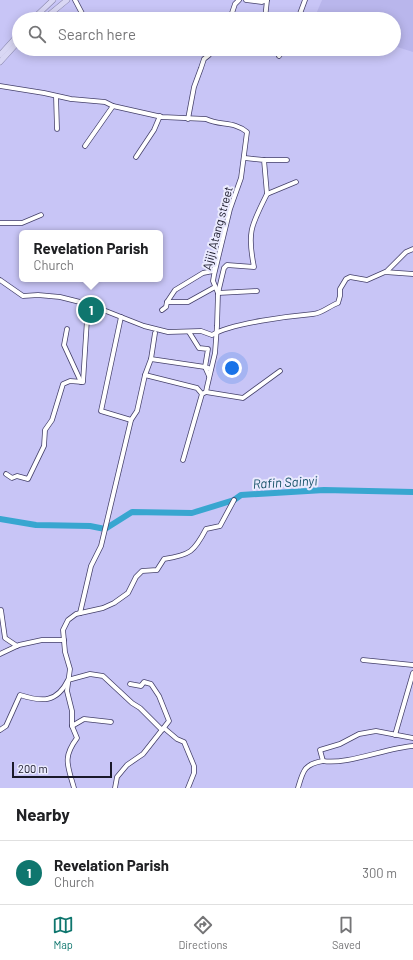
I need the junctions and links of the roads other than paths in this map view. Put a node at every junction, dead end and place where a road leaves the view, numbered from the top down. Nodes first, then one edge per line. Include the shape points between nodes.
1 (67, 0) edge
2 (75, 0) edge
3 (239, 0) edge
4 (246, 0) edge
5 (267, 0) edge
6 (305, 0) edge
7 (50, 1) edge
8 (40, 12) edge
9 (52, 12) edge
10 (81, 12) edge
11 (232, 12) edge
12 (266, 12) edge
13 (301, 12) edge
14 (12, 42) edge
15 (12, 49) edge
16 (0, 55) edge
17 (208, 56) edge
18 (0, 62) edge
19 (0, 86) edge
20 (56, 96) junction
21 (113, 106) junction
22 (160, 116) junction
23 (188, 119) junction
24 (57, 129) dead end
25 (85, 146) dead end
26 (136, 157) dead end
27 (245, 158) junction
28 (264, 160) junction
29 (287, 160) dead end
30 (296, 182) dead end
31 (267, 194) junction
32 (41, 215) dead end
33 (0, 223) edge
34 (413, 248) edge
35 (218, 264) junction
36 (385, 272) junction
37 (413, 274) edge
38 (0, 280) edge
39 (215, 287) junction
40 (257, 291) dead end
41 (218, 293) junction
42 (167, 302) junction
43 (88, 304) junction
44 (162, 310) dead end
45 (121, 317) junction
46 (67, 328) dead end
47 (189, 332) junction
48 (216, 332) junction
49 (155, 333) dead end
50 (151, 359) junction
51 (205, 367) junction
52 (211, 369) junction
53 (280, 371) dead end
54 (145, 376) junction
55 (209, 376) junction
56 (81, 382) junction
57 (204, 393) junction
58 (131, 420) junction
59 (184, 460) dead end
60 (6, 474) dead end
61 (234, 500) dead end
62 (2, 610) dead end
63 (80, 613) junction
64 (64, 640) junction
65 (17, 646) junction
66 (0, 654) edge
67 (363, 660) dead end
68 (413, 665) edge
69 (413, 673) edge
70 (68, 680) junction
71 (130, 684) dead end
72 (111, 722) dead end
73 (72, 726) junction
74 (163, 729) junction
75 (0, 730) edge
76 (395, 735) junction
77 (413, 738) edge
78 (413, 746) edge
79 (323, 761) junction
80 (74, 788) edge
81 (115, 788) edge
82 (188, 788) edge
83 (298, 788) edge

1 - 9 main road
2 - 10 street
3 - 11 street
4 - 5 street
5 - 12 street
6 - 13 street
7 - 8 main road
14 - 16 main road
15 - 18 main road
17 - 23 street via 194,87
19 - 20 street, Ajiji Atang street
20 - 21 street, Ajiji Atang street via 105,102
20 - 24 street
21 - 22 street, Ajiji Atang street
21 - 25 street
22 - 23 street, Ajiji Atang street
22 - 26 street
23 - 27 street, Ajiji Atang street via 206,119 232,124 247,132
27 - 28 street
27 - 35 street, Ajiji Atang street
28 - 29 street
28 - 31 street
30 - 31 street
31 - 41 street via 250,233 249,244 254,267 227,265
32 - 33 street via 22,223
34 - 36 street
35 - 39 street, Ajiji Atang street via 214,275
35 - 42 street via 213,271 203,273 175,290
36 - 37 street
36 - 48 street via 367,280 350,277 346,279 340,289 338,303 326,310
38 - 43 street via 23,296 60,297
39 - 41 street, Ajiji Atang street
39 - 42 street via 188,302
40 - 41 street
41 - 48 street, Ajiji Atang street
42 - 44 street
43 - 45 street
43 - 56 street via 85,374
45 - 47 street via 157,329
45 - 58 street via 101,411
46 - 56 street via 64,345
47 - 48 street via 201,331 212,335
47 - 51 street via 199,348 208,349
48 - 52 street, Ajiji Atang street
49 - 50 street
50 - 51 street
50 - 54 street
51 - 52 street
51 - 55 street
52 - 55 street, Ajiji Atang street
53 - 57 street via 243,398
54 - 57 street via 198,388
54 - 58 street via 137,410
55 - 57 street, Ajiji Atang street
56 - 60 street via 70,381 63,384 52,420 45,430 44,446 28,479 17,476 12,478
57 - 59 street, Ajiji Atang street
58 - 63 street via 101,546 92,566
61 - 63 street via 220,526 206,529 192,552 164,559 158,570 142,571 128,593 114,603
62 - 65 street via 5,638
63 - 64 street via 68,620 63,630
64 - 65 street via 42,640
64 - 70 street via 70,669
65 - 66 street
67 - 68 street
69 - 76 street
70 - 73 street
70 - 74 street via 90,674 103,676
70 - 75 street via 64,689 44,700 20,696 6,726
71 - 74 street via 151,684 169,721
72 - 73 street via 84,719
73 - 80 street via 77,738 69,749 66,760
74 - 81 street via 143,754 135,758 117,777
74 - 82 street via 184,742 194,766
76 - 77 street
76 - 79 street via 376,731 359,734 340,744 320,750
78 - 79 street via 338,761
79 - 83 street via 306,767

